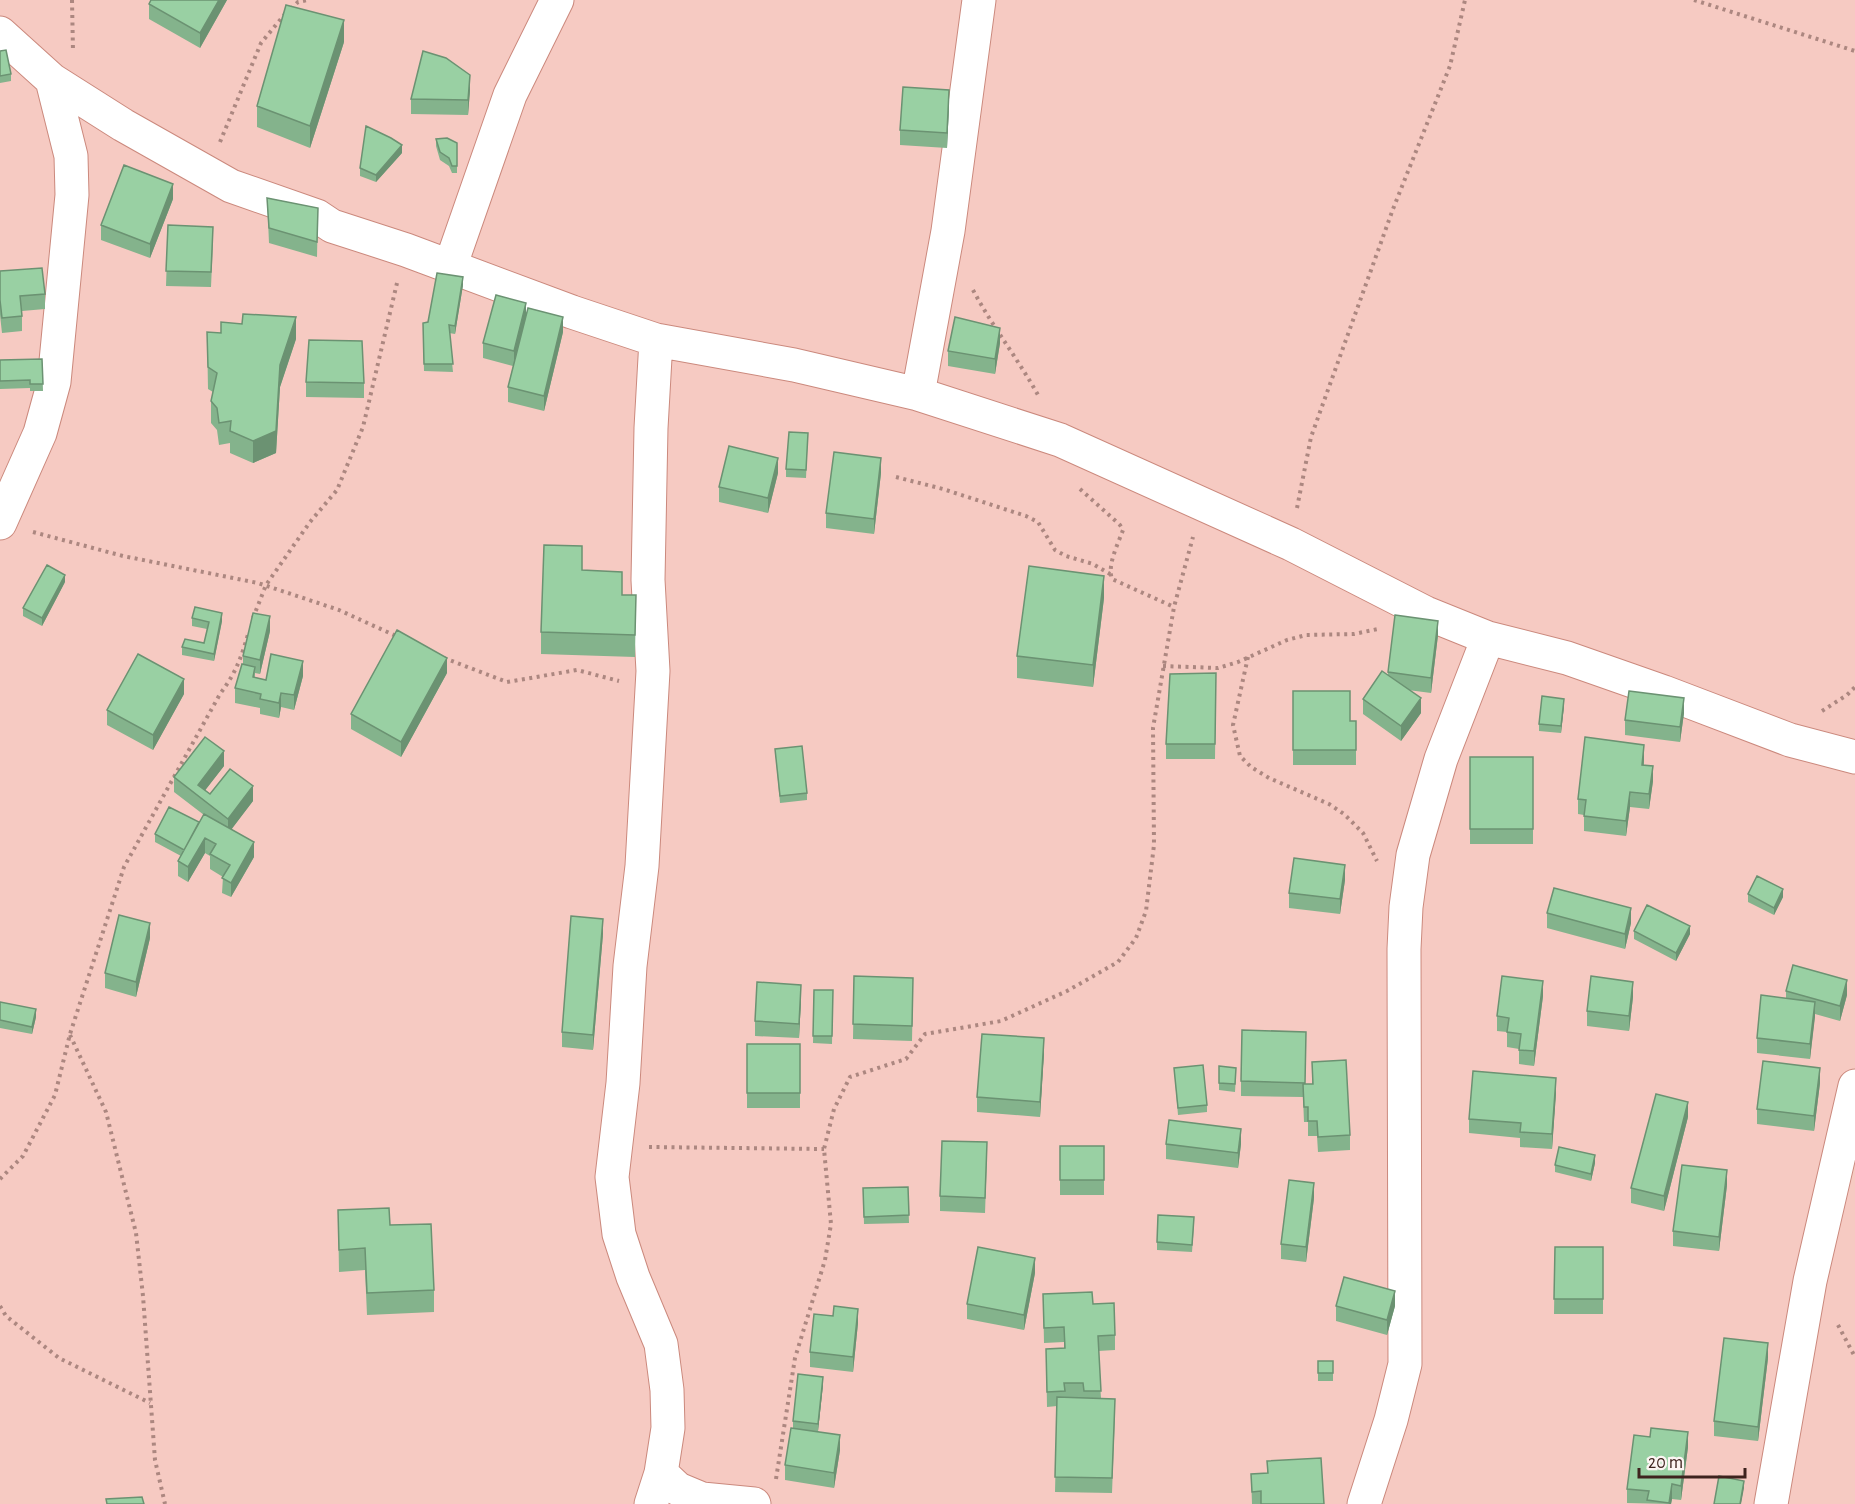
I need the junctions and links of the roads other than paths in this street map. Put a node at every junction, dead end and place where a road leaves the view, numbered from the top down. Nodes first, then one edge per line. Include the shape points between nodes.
1 (557, 0) edge
2 (979, 0) edge
3 (0, 33) edge
4 (64, 88) junction
5 (450, 267) junction
6 (656, 340) junction
7 (918, 394) junction
8 (11, 526) edge
9 (1488, 638) junction
10 (1855, 757) edge
11 (1853, 1099) edge
12 (661, 1473) junction
13 (765, 1493) edge
14 (651, 1504) edge
15 (1364, 1504) edge
16 (1771, 1504) edge

1 - 5 street via 510,95
2 - 7 street via 948,231
3 - 4 street
4 - 5 street via 231,186
4 - 8 street via 72,195 54,382
5 - 6 street
6 - 7 street via 794,365
6 - 12 street via 648,580 653,671 642,866 612,1177 619,1234 661,1344 668,1428
7 - 9 street via 1060,440 1291,544 1426,613
9 - 10 street via 1566,658 1790,740
9 - 15 street via 1441,759 1413,855 1404,949 1405,1364
11 - 16 street via 1810,1281
12 - 13 street via 678,1489 702,1499
12 - 14 street

